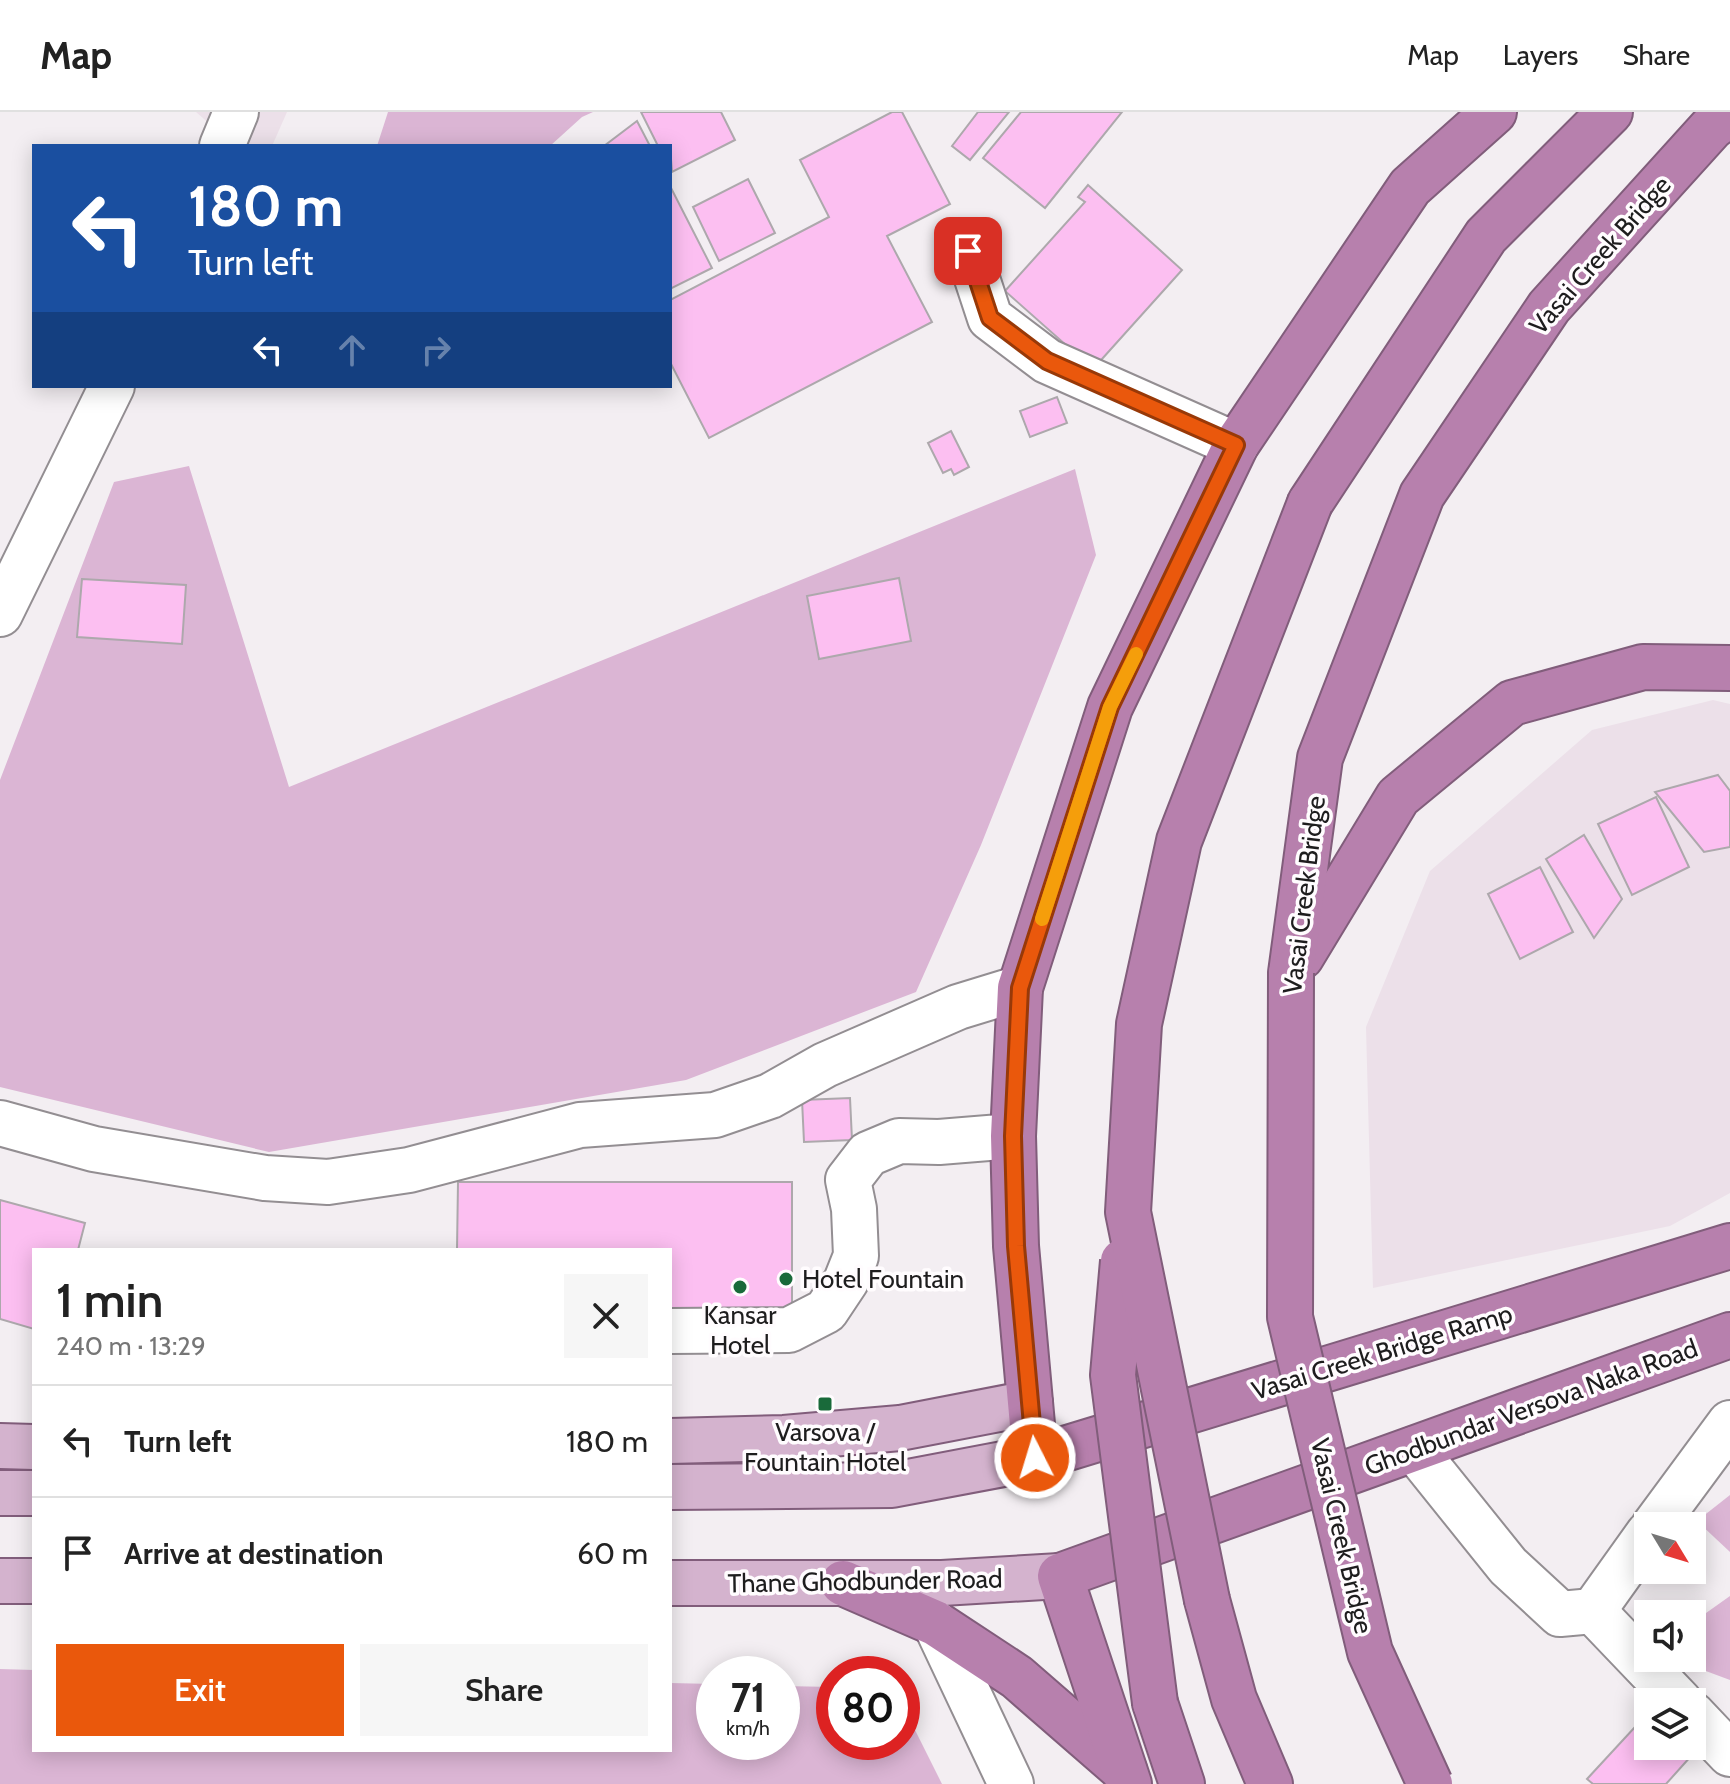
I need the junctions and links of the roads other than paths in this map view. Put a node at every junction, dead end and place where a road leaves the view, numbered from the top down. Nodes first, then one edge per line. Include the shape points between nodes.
1 (236, 112) edge
2 (1494, 112) edge
3 (1610, 112) edge
4 (1730, 114) edge
5 (223, 144) edge
6 (968, 251) dead end
7 (111, 388) edge
8 (1236, 445) junction
9 (0, 614) edge
10 (1730, 668) edge
11 (1291, 973) junction
12 (1020, 988) junction
13 (0, 1123) edge
14 (1013, 1136) junction
15 (1128, 1212) junction
16 (1730, 1246) edge
17 (672, 1331) edge
18 (1730, 1335) edge
19 (1030, 1403) junction
20 (1730, 1423) edge
21 (672, 1441) edge
22 (0, 1446) edge
23 (32, 1447) edge
24 (1414, 1449) junction
25 (1035, 1458) junction
26 (672, 1487) edge
27 (0, 1493) edge
28 (32, 1493) edge
29 (1664, 1512) edge
30 (1634, 1554) edge
31 (1060, 1576) junction
32 (0, 1581) edge
33 (32, 1581) edge
34 (672, 1583) edge
35 (843, 1583) junction
36 (1593, 1611) junction
37 (935, 1623) junction
38 (1667, 1688) edge
39 (1706, 1729) edge
40 (1730, 1754) edge
41 (1126, 1777) edge
42 (1011, 1784) edge
43 (1182, 1784) edge
44 (1270, 1784) edge
45 (1430, 1784) edge

1 - 5 street
2 - 8 highway via 1410,187
3 - 15 highway, bridge via 1486,236 1310,503 1179,841 1139,1024
4 - 11 highway, Vasai Creek Bridge via 1712,127 1549,307 1422,495 1320,758
6 - 8 street via 990,318 1047,361
7 - 9 street
8 - 12 highway via 1110,707
10 - 11 highway via 1643,667 1512,703 1398,797
11 - 45 highway, Vasai Creek Bridge, bridge via 1290,1317 1370,1652
12 - 13 street via 958,1007 825,1065 770,1096 715,1115 580,1125 409,1170 328,1182 265,1178 94,1149
12 - 14 highway
14 - 17 street via 899,1141 868,1154 848,1180 856,1256 826,1311 789,1330
14 - 19 highway
15 - 43 highway, bridge via 1113,1375 1155,1703
15 - 44 highway, bridge via 1207,1600 1234,1699
16 - 25 highway, Vasai Creek Bridge Ramp
18 - 24 highway, Ghodbundar Versova Naka Road
19 - 21 main road via 900,1428
19 - 25 highway
20 - 29 street
22 - 23 main road
24 - 31 highway, Ghodbundar Versova Naka Road
24 - 36 street via 1508,1566 1560,1614
25 - 26 main road via 892,1485
27 - 28 main road
30 - 36 street
31 - 35 main road, Thane Ghodbunder Road
31 - 41 highway
32 - 33 main road
34 - 35 main road, Thane Ghodbunder Road
35 - 37 highway
36 - 38 street
37 - 41 highway via 1017,1677
37 - 42 street
39 - 40 street

